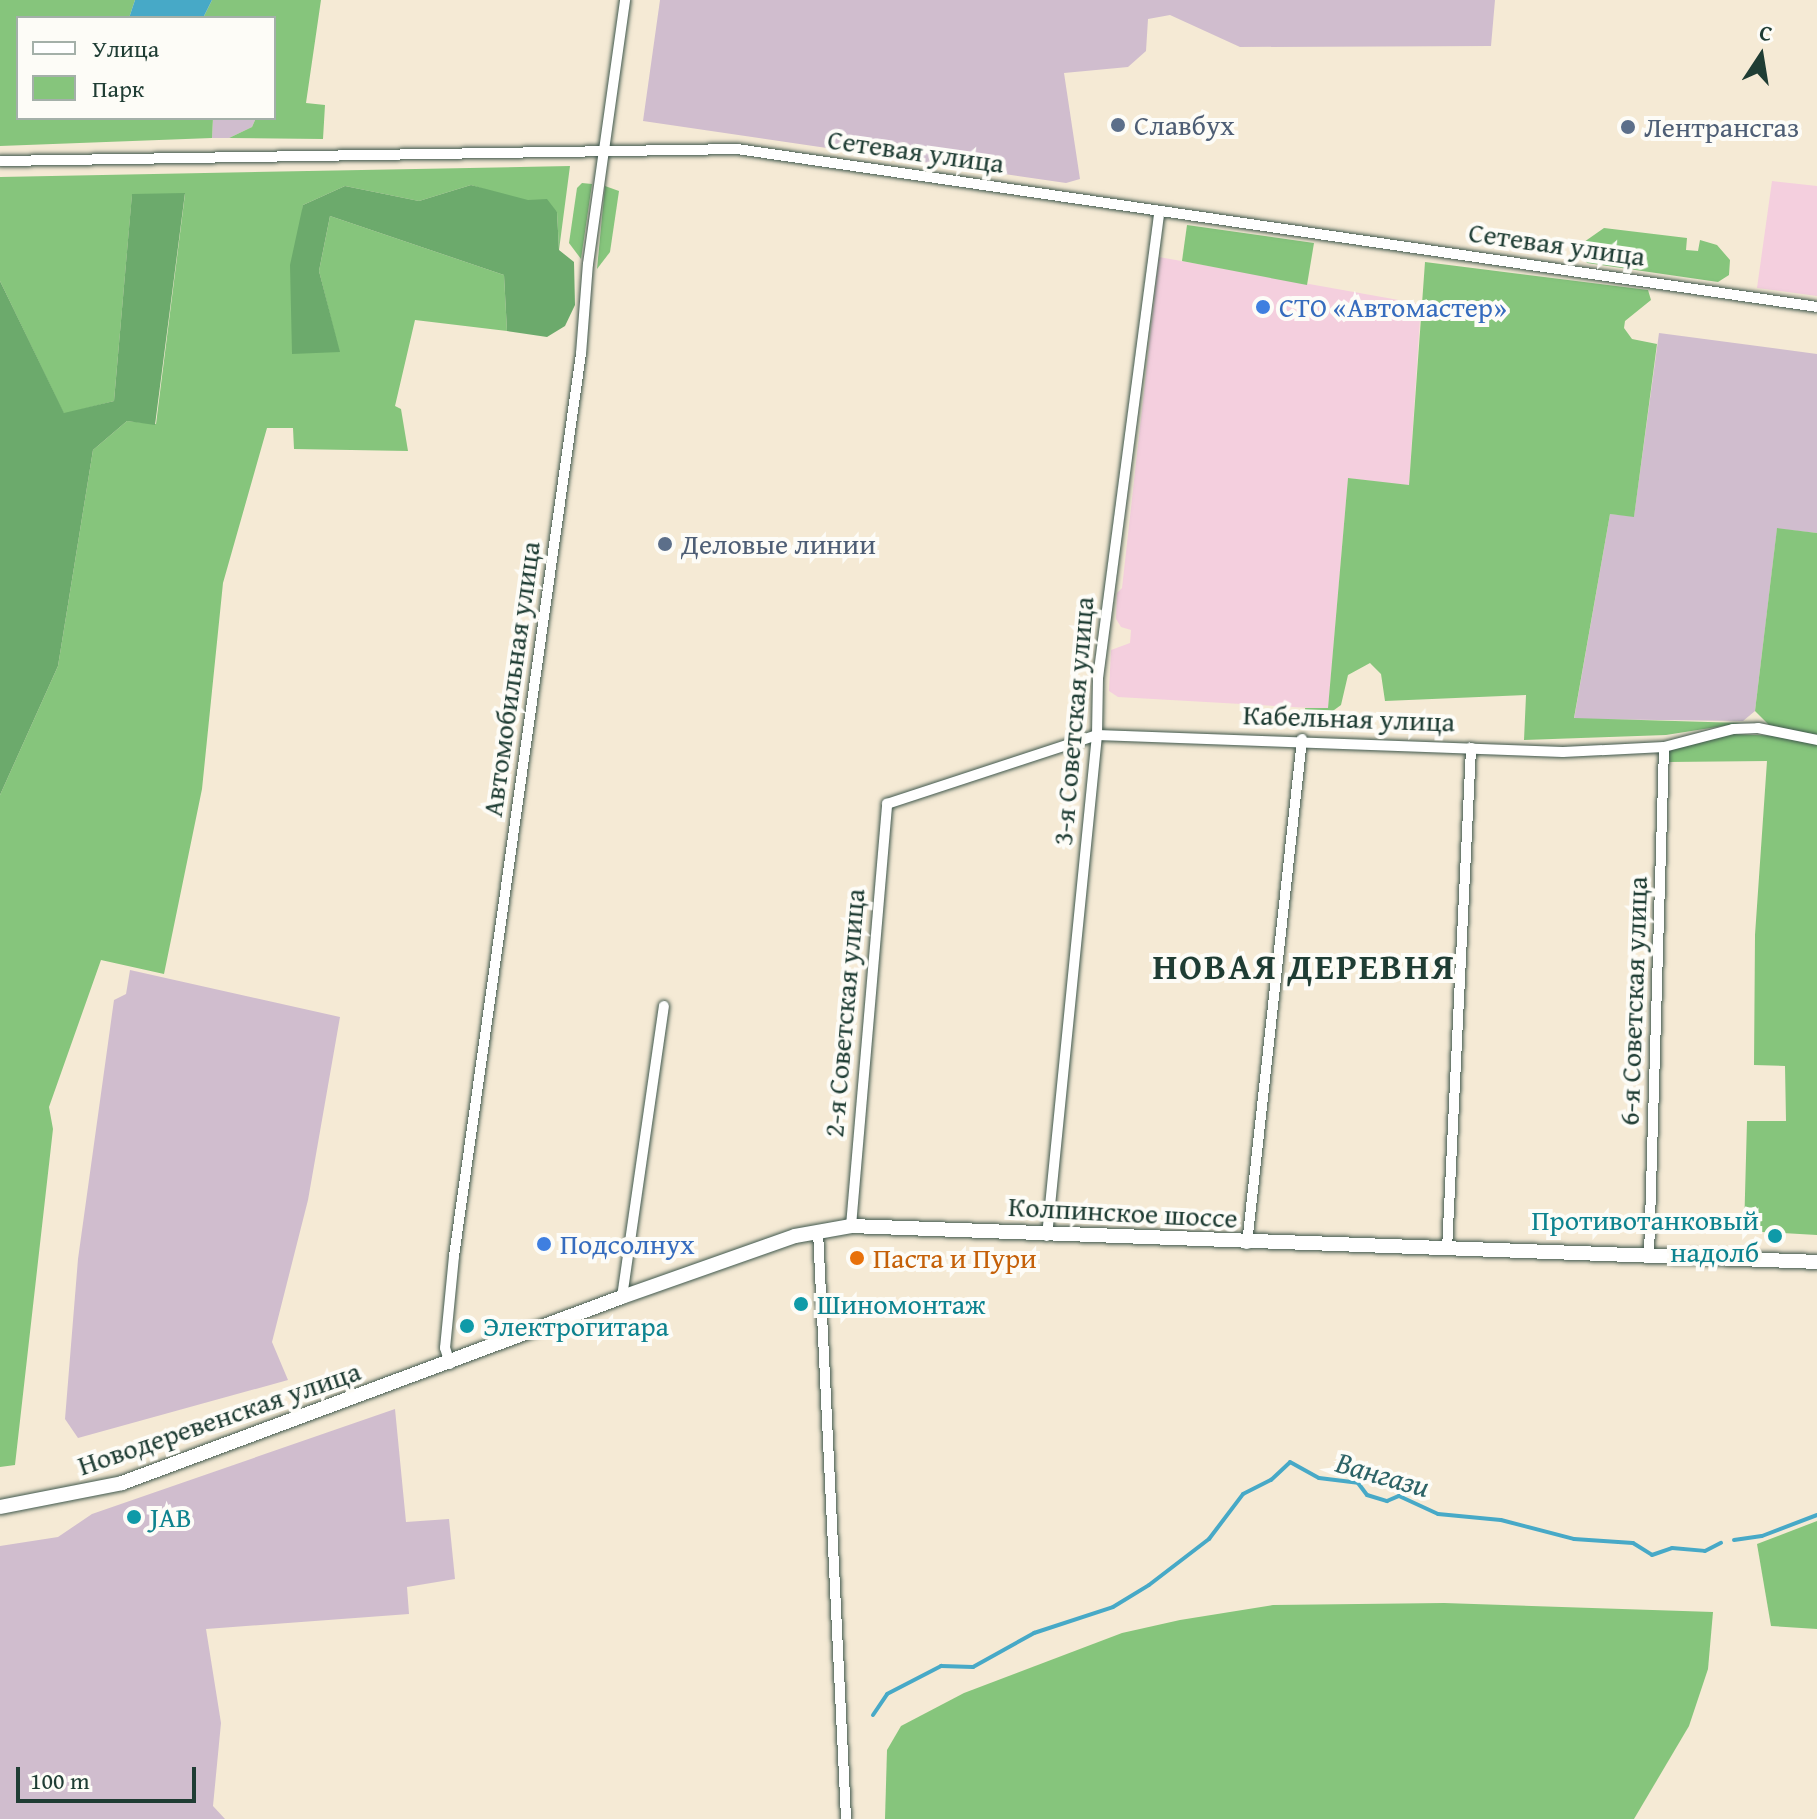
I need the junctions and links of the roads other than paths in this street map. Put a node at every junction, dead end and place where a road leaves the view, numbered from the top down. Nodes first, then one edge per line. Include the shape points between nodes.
1 (625, 0) edge
2 (604, 149) junction
3 (0, 161) edge
4 (1159, 212) junction
5 (1817, 307) edge
6 (1097, 735) junction
7 (1302, 739) junction
8 (1817, 740) edge
9 (1664, 747) junction
10 (1471, 748) junction
11 (887, 804) joint
12 (664, 1006) dead end
13 (851, 1226) junction
14 (818, 1231) junction
15 (1047, 1236) junction
16 (1247, 1244) junction
17 (1447, 1250) junction
18 (1649, 1256) junction
19 (1817, 1262) edge
20 (622, 1297) junction
21 (450, 1364) junction
22 (0, 1507) edge
23 (846, 1819) edge

1 - 2 street, Автомобильная улица
2 - 3 street, Сетевая улица
2 - 4 street, Сетевая улица via 737,149
2 - 21 street, Автомобильная улица via 581,354 454,1256 445,1348
4 - 5 street, Сетевая улица
4 - 6 street, 3-я Советская улица via 1098,678
6 - 7 street, Кабельная улица
6 - 11 street, Кабельная улица
6 - 15 street, 3-я Советская улица
7 - 10 street, Кабельная улица
7 - 16 street
8 - 9 street, Кабельная улица via 1758,728 1733,729
9 - 10 street, Кабельная улица via 1620,752
9 - 18 street, 6-я Советская улица
10 - 17 street
11 - 13 street, 2-я Советская улица
12 - 20 street
13 - 14 main road, Колпинское шоссе
13 - 15 main road, Колпинское шоссе
14 - 20 main road, Колпинское шоссе
14 - 23 street
15 - 16 main road, Колпинское шоссе
16 - 17 main road, Колпинское шоссе
17 - 18 main road, Колпинское шоссе
18 - 19 main road, Колпинское шоссе
20 - 21 main road, Колпинское шоссе
21 - 22 main road, Новодеревенская улица via 122,1483

